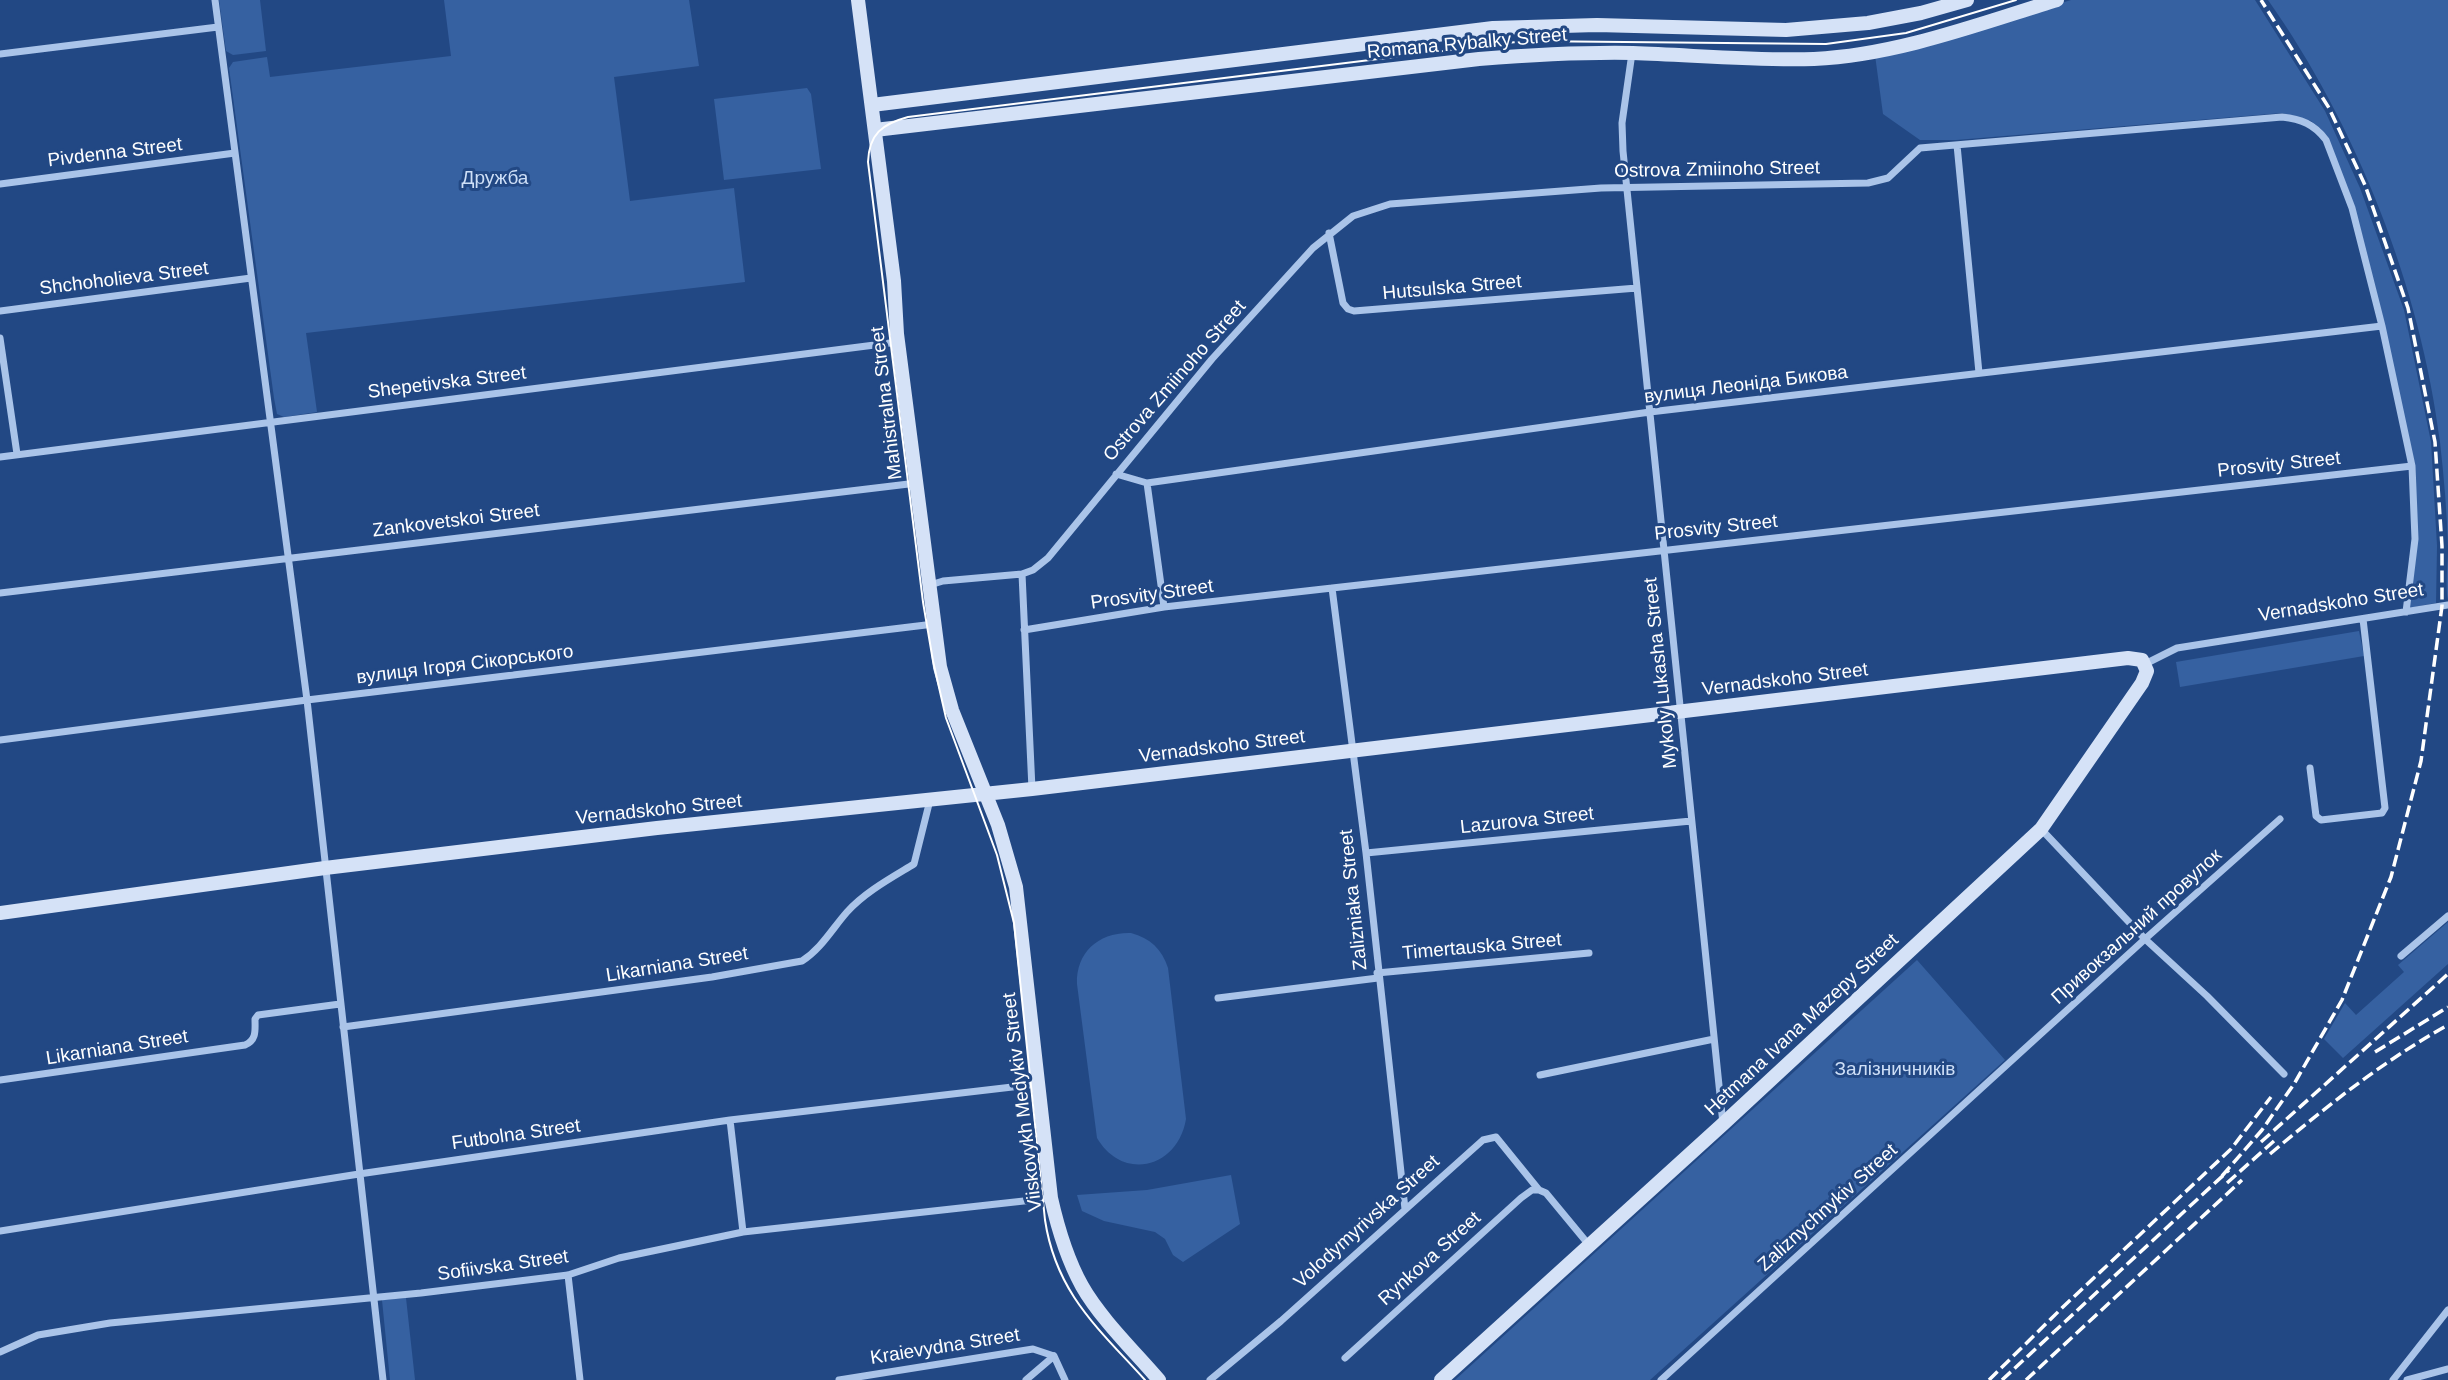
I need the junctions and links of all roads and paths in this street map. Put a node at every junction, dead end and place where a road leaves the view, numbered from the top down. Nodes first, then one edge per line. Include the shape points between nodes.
1 (215, 0) edge
2 (858, 0) edge
3 (1967, 0) edge
4 (2057, 0) edge
5 (218, 27) junction
6 (1632, 53) junction
7 (0, 54) edge
8 (872, 105) junction
9 (875, 130) junction
10 (1957, 145) junction
11 (235, 153) junction
12 (0, 184) edge
13 (1627, 187) junction
14 (1329, 233) junction
15 (251, 278) junction
16 (1637, 288) junction
17 (0, 311) edge
18 (2382, 326) junction
19 (0, 338) edge
20 (898, 342) junction
21 (1979, 373) junction
22 (1650, 412) junction
23 (271, 422) junction
24 (17, 454) junction
25 (0, 457) edge
26 (2412, 466) junction
27 (1116, 474) junction
28 (917, 483) junction
29 (1147, 483) junction
30 (1664, 550) junction
31 (288, 556) junction
32 (1022, 574) junction
33 (930, 585) junction
34 (1332, 588) junction
35 (0, 593) edge
36 (2445, 605) edge
37 (1164, 607) junction
38 (2406, 612) junction
39 (2362, 619) junction
40 (934, 624) junction
41 (1024, 630) junction
42 (2146, 664) junction
43 (307, 700) junction
44 (1681, 712) junction
45 (0, 740) edge
46 (1353, 750) junction
47 (2310, 768) dead end
48 (1032, 789) junction
49 (986, 793) junction
50 (930, 800) junction
51 (2280, 819) dead end
52 (1691, 821) junction
53 (2041, 829) junction
54 (1366, 853) junction
55 (326, 868) junction
56 (0, 913) edge
57 (2448, 916) edge
58 (2145, 939) junction
59 (1589, 953) dead end
60 (2401, 956) dead end
61 (1377, 976) junction
62 (1218, 998) dead end
63 (340, 1004) junction
64 (343, 1027) junction
65 (1714, 1039) junction
66 (2016, 1059) joint
67 (2284, 1074) dead end
68 (1540, 1075) dead end
69 (0, 1080) edge
70 (1038, 1084) junction
71 (730, 1120) junction
72 (1723, 1125) junction
73 (359, 1174) junction
74 (1539, 1190) junction
75 (1051, 1198) junction
76 (1405, 1209) junction
77 (0, 1231) edge
78 (743, 1232) junction
79 (1590, 1246) junction
80 (568, 1275) junction
81 (374, 1297) junction
82 (2448, 1310) edge
83 (0, 1352) edge
84 (1054, 1356) junction
85 (1345, 1358) dead end
86 (2448, 1369) edge
87 (383, 1380) edge
88 (580, 1380) edge
89 (839, 1380) edge
90 (1026, 1380) edge
91 (1065, 1380) edge
92 (1159, 1380) edge
93 (1210, 1380) edge
94 (1441, 1380) edge
95 (1661, 1380) edge
96 (2393, 1380) edge
97 (2407, 1380) edge

1 - 5 street
2 - 8 main road, Mahistralna Street
3 - 8 main road, Romana Rybalky Street via 1868,23 1786,30 1597,25 1493,28
4 - 6 main road, Romana Rybalky Street via 1916,41 1816,59
5 - 7 street
5 - 11 street
6 - 9 main road, Romana Rybalky Street via 1479,59
6 - 13 street, Mykoly Lukasha Street via 1622,123
8 - 9 main road, Mahistralna Street
9 - 20 main road, Mahistralna Street
10 - 13 street, Ostrova Zmiinoho Street via 1920,148 1888,178 1868,183
10 - 18 street, Ostrova Zmiinoho Street via 2282,117 2309,123 2326,139 2352,208
10 - 21 street
11 - 12 street, Pivdenna Street
11 - 15 street
13 - 14 street, Ostrova Zmiinoho Street via 1390,204 1353,216
13 - 16 street, Mykoly Lukasha Street
14 - 16 street, Hutsulska Street via 1343,303 1354,311
14 - 27 street, Ostrova Zmiinoho Street via 1212,359
15 - 17 street, Shchoholieva Street
15 - 23 street
16 - 22 street, Mykoly Lukasha Street
18 - 21 street, вулиця Леоніда Бикова
18 - 26 street, Ostrova Zmiinoho Street
19 - 24 street
20 - 23 street, Shepetivska Street
20 - 28 main road, Mahistralna Street
21 - 22 street, вулиця Леоніда Бикова
22 - 29 street, вулиця Леоніда Бикова
22 - 30 street, Mykoly Lukasha Street
23 - 24 street, Shepetivska Street
23 - 31 street
24 - 25 street, Shepetivska Street
26 - 30 street, Prosvity Street
26 - 38 street, Ostrova Zmiinoho Street via 2415,539
27 - 29 street, вулиця Леоніда Бикова
27 - 32 street, Ostrova Zmiinoho Street via 1048,558
28 - 31 street, Zankovetskoi Street
28 - 33 main road, Mahistralna Street
29 - 37 street
30 - 34 street, Prosvity Street
30 - 44 street, Mykoly Lukasha Street
31 - 35 street, Zankovetskoi Street
31 - 43 street
32 - 33 street
32 - 41 street
33 - 40 main road, Mahistralna Street
34 - 37 street, Prosvity Street
34 - 46 street, Zalizniaka Street
36 - 38 street, Vernadskoho Street
37 - 41 street, Prosvity Street
38 - 39 street, Vernadskoho Street
39 - 42 street, Vernadskoho Street via 2177,648
39 - 47 street via 2385,808 2382,813 2321,820 2316,816
40 - 43 street, вулиця Ігоря Сікорського
40 - 49 main road, Mahistralna Street via 945,690
41 - 48 street
42 - 44 main road, Vernadskoho Street via 2128,658
42 - 53 main road, Hetmana Ivana Mazepy Street via 2142,683
43 - 45 street, вулиця Ігоря Сікорського
43 - 55 street
44 - 46 main road, Vernadskoho Street
44 - 52 street, Mykoly Lukasha Street
46 - 48 main road, Vernadskoho Street
46 - 54 street, Zalizniaka Street
48 - 49 main road, Vernadskoho Street
49 - 50 main road, Vernadskoho Street
49 - 70 main road, Viiskovykh Medykiv Street via 1016,887
50 - 55 main road, Vernadskoho Street
50 - 64 street, Likarniana Street via 914,864 849,910 814,954 802,961
51 - 58 street, Привокзальний провулок
52 - 54 street, Lazurova Street
52 - 65 street, Mykoly Lukasha Street
53 - 58 street
53 - 72 main road, Hetmana Ivana Mazepy Street
54 - 61 street, Zalizniaka Street
55 - 56 main road, Vernadskoho Street
55 - 63 street
57 - 60 street
58 - 66 street, Привокзальний провулок
58 - 67 street
59 - 61 street, Timertauska Street
61 - 62 street, Timertauska Street
61 - 76 street, Zalizniaka Street
63 - 64 street
63 - 69 street, Likarniana Street via 258,1015 255,1037 245,1045
64 - 73 street
65 - 68 street
65 - 72 street, Mykoly Lukasha Street
66 - 95 street, Zaliznychnykiv Street
70 - 71 street, Futbolna Street
70 - 75 main road, Viiskovykh Medykiv Street
71 - 73 street, Futbolna Street
71 - 78 street
72 - 79 main road, Hetmana Ivana Mazepy Street
73 - 77 street, Futbolna Street
73 - 81 street
74 - 76 street, Volodymyrivska Street via 1496,1137 1490,1137
74 - 79 street
74 - 85 street, Rynkova Street via 1521,1198
75 - 78 street, Sofiivska Street
75 - 92 main road, Viiskovykh Medykiv Street via 1068,1257 1083,1289
76 - 93 street, Volodymyrivska Street
78 - 80 street, Sofiivska Street via 618,1258
79 - 94 main road, Hetmana Ivana Mazepy Street
80 - 81 street, Sofiivska Street
80 - 88 street
81 - 83 street, Sofiivska Street via 110,1323 38,1335
81 - 87 street
82 - 96 street
84 - 89 street, Kraievydna Street via 1033,1349
84 - 90 street
84 - 91 street
86 - 97 street

